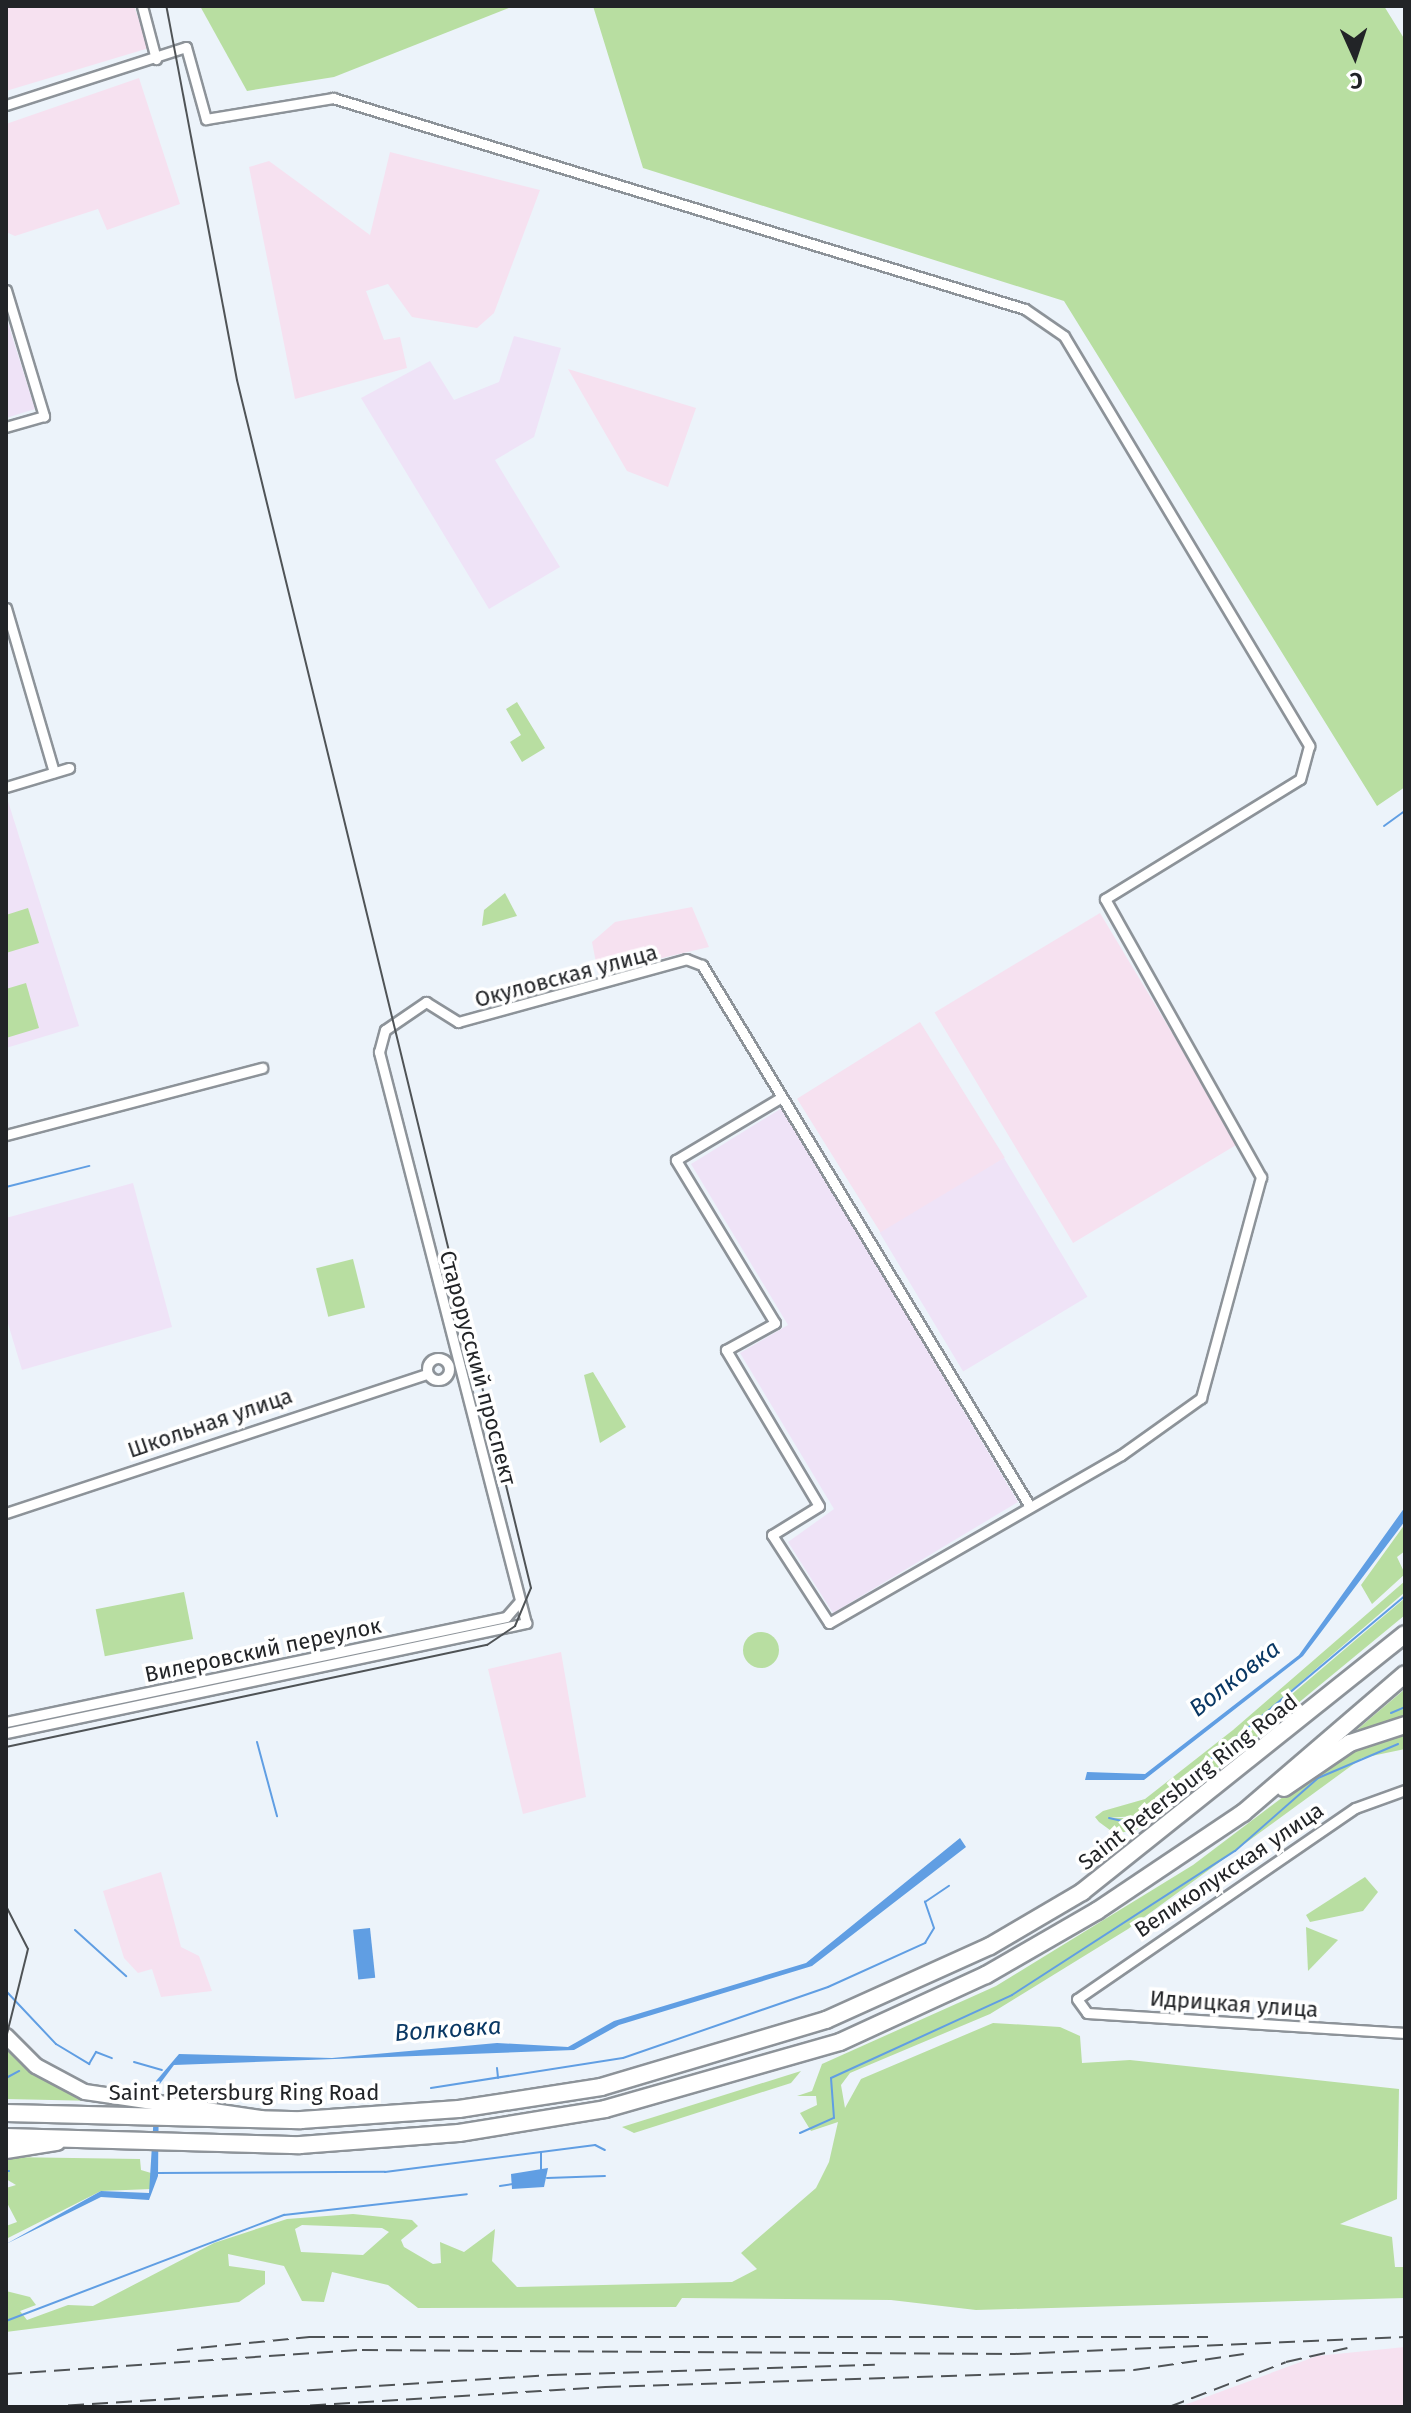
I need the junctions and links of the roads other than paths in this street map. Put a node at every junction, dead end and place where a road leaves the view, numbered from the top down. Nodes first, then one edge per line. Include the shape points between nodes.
1 (142, 6) edge
2 (156, 59) junction
3 (6, 105) edge
4 (6, 290) edge
5 (6, 427) edge
6 (6, 608) edge
7 (69, 768) dead end
8 (54, 772) junction
9 (6, 787) edge
10 (262, 1068) dead end
11 (780, 1098) junction
12 (395, 1122) joint
13 (6, 1135) edge
14 (453, 1366) junction
15 (427, 1374) junction
16 (1029, 1505) junction
17 (6, 1513) edge
18 (520, 1601) junction
19 (526, 1623) joint
20 (1405, 1634) edge
21 (1405, 1674) edge
22 (6, 1722) edge
23 (1405, 1725) edge
24 (6, 1733) edge
25 (1405, 1790) edge
26 (1243, 1813) junction
27 (1079, 1992) joint
28 (1405, 2033) edge
29 (6, 2036) edge
30 (142, 2110) junction
31 (6, 2113) edge
32 (6, 2137) edge
33 (78, 2140) junction
34 (6, 2151) edge

1 - 2 street
2 - 3 street
2 - 16 street via 186,47 206,119 333,98 1041,315 1064,336 1311,754 1300,779 1105,899 1261,1177 1205,1394 1121,1455
4 - 5 street via 44,416
6 - 8 street
7 - 8 street
8 - 9 street
10 - 13 street
11 - 12 street, Окуловская улица via 702,965 690,958 458,1022 422,1003 385,1030 379,1052
11 - 16 street
11 - 16 street via 676,1160 775,1323 726,1350 819,1506 772,1535 823,1620
12 - 14 street, Старорусский проспект
14 - 15 street, Школьная улица via 439,1381
14 - 15 street, Школьная улица via 436,1358
14 - 18 street, Старорусский проспект
15 - 17 street, Школьная улица
18 - 19 street, Старорусский проспект
18 - 22 street, Вилеровский переулок via 506,1617
19 - 24 street, Вилеровский переулок
20 - 30 highway, Saint Petersburg Ring Road via 1082,1892 990,1946 826,2020 668,2070 530,2100 266,2119
21 - 26 highway
23 - 26 highway via 1350,1743
25 - 27 street, Великолукская улица via 1355,1808
26 - 33 highway via 986,1975 840,2042 758,2067 605,2109 459,2133 341,2144
27 - 28 street, Идрицкая улица via 1087,2013
29 - 30 main road via 67,2085
30 - 31 highway, Saint Petersburg Ring Road
32 - 33 highway
33 - 34 main road

